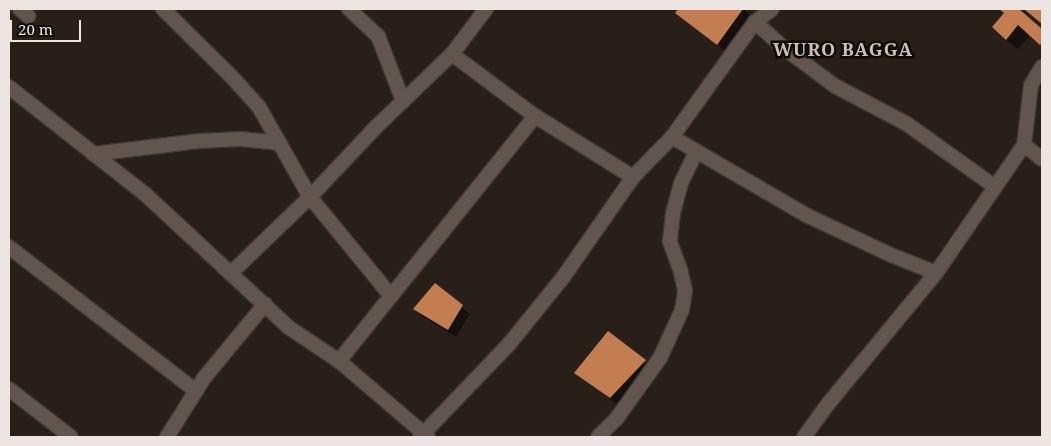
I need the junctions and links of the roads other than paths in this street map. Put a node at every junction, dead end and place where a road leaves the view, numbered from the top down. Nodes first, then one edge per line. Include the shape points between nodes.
1 (163, 9) edge
2 (349, 9) edge
3 (486, 9) edge
4 (772, 9) edge
5 (755, 22) junction
6 (452, 54) junction
7 (1042, 67) edge
8 (9, 88) edge
9 (403, 101) junction
10 (535, 116) junction
11 (672, 137) junction
12 (280, 143) junction
13 (1024, 145) junction
14 (696, 152) junction
15 (94, 154) junction
16 (1042, 159) edge
17 (633, 177) junction
18 (994, 186) junction
19 (310, 197) junction
20 (9, 247) edge
21 (232, 272) junction
22 (936, 273) junction
23 (391, 296) junction
24 (265, 304) junction
25 (339, 361) junction
26 (9, 389) edge
27 (196, 391) junction
28 (424, 436) edge
29 (71, 437) edge
30 (168, 437) edge
31 (598, 437) edge
32 (804, 437) edge

1 - 12 street via 259,107
2 - 9 street via 378,36
3 - 6 street
4 - 5 street
5 - 11 street
5 - 18 street via 835,86 907,124
6 - 9 street
6 - 10 street
7 - 13 street via 1031,85
8 - 15 street
9 - 19 street
10 - 17 street
10 - 23 street
11 - 14 street
11 - 17 street
12 - 15 street via 241,139 199,141
12 - 19 street
13 - 16 street
13 - 18 street
14 - 22 street via 806,215
14 - 31 street via 681,183 670,241 685,290 682,310 660,358 617,418
15 - 21 street via 145,194
17 - 28 street via 552,291 510,343
18 - 22 street
19 - 21 street
19 - 23 street
20 - 27 street
21 - 24 street
22 - 32 street
23 - 25 street
24 - 25 street via 288,327
24 - 27 street
25 - 28 street
26 - 29 street
27 - 30 street

